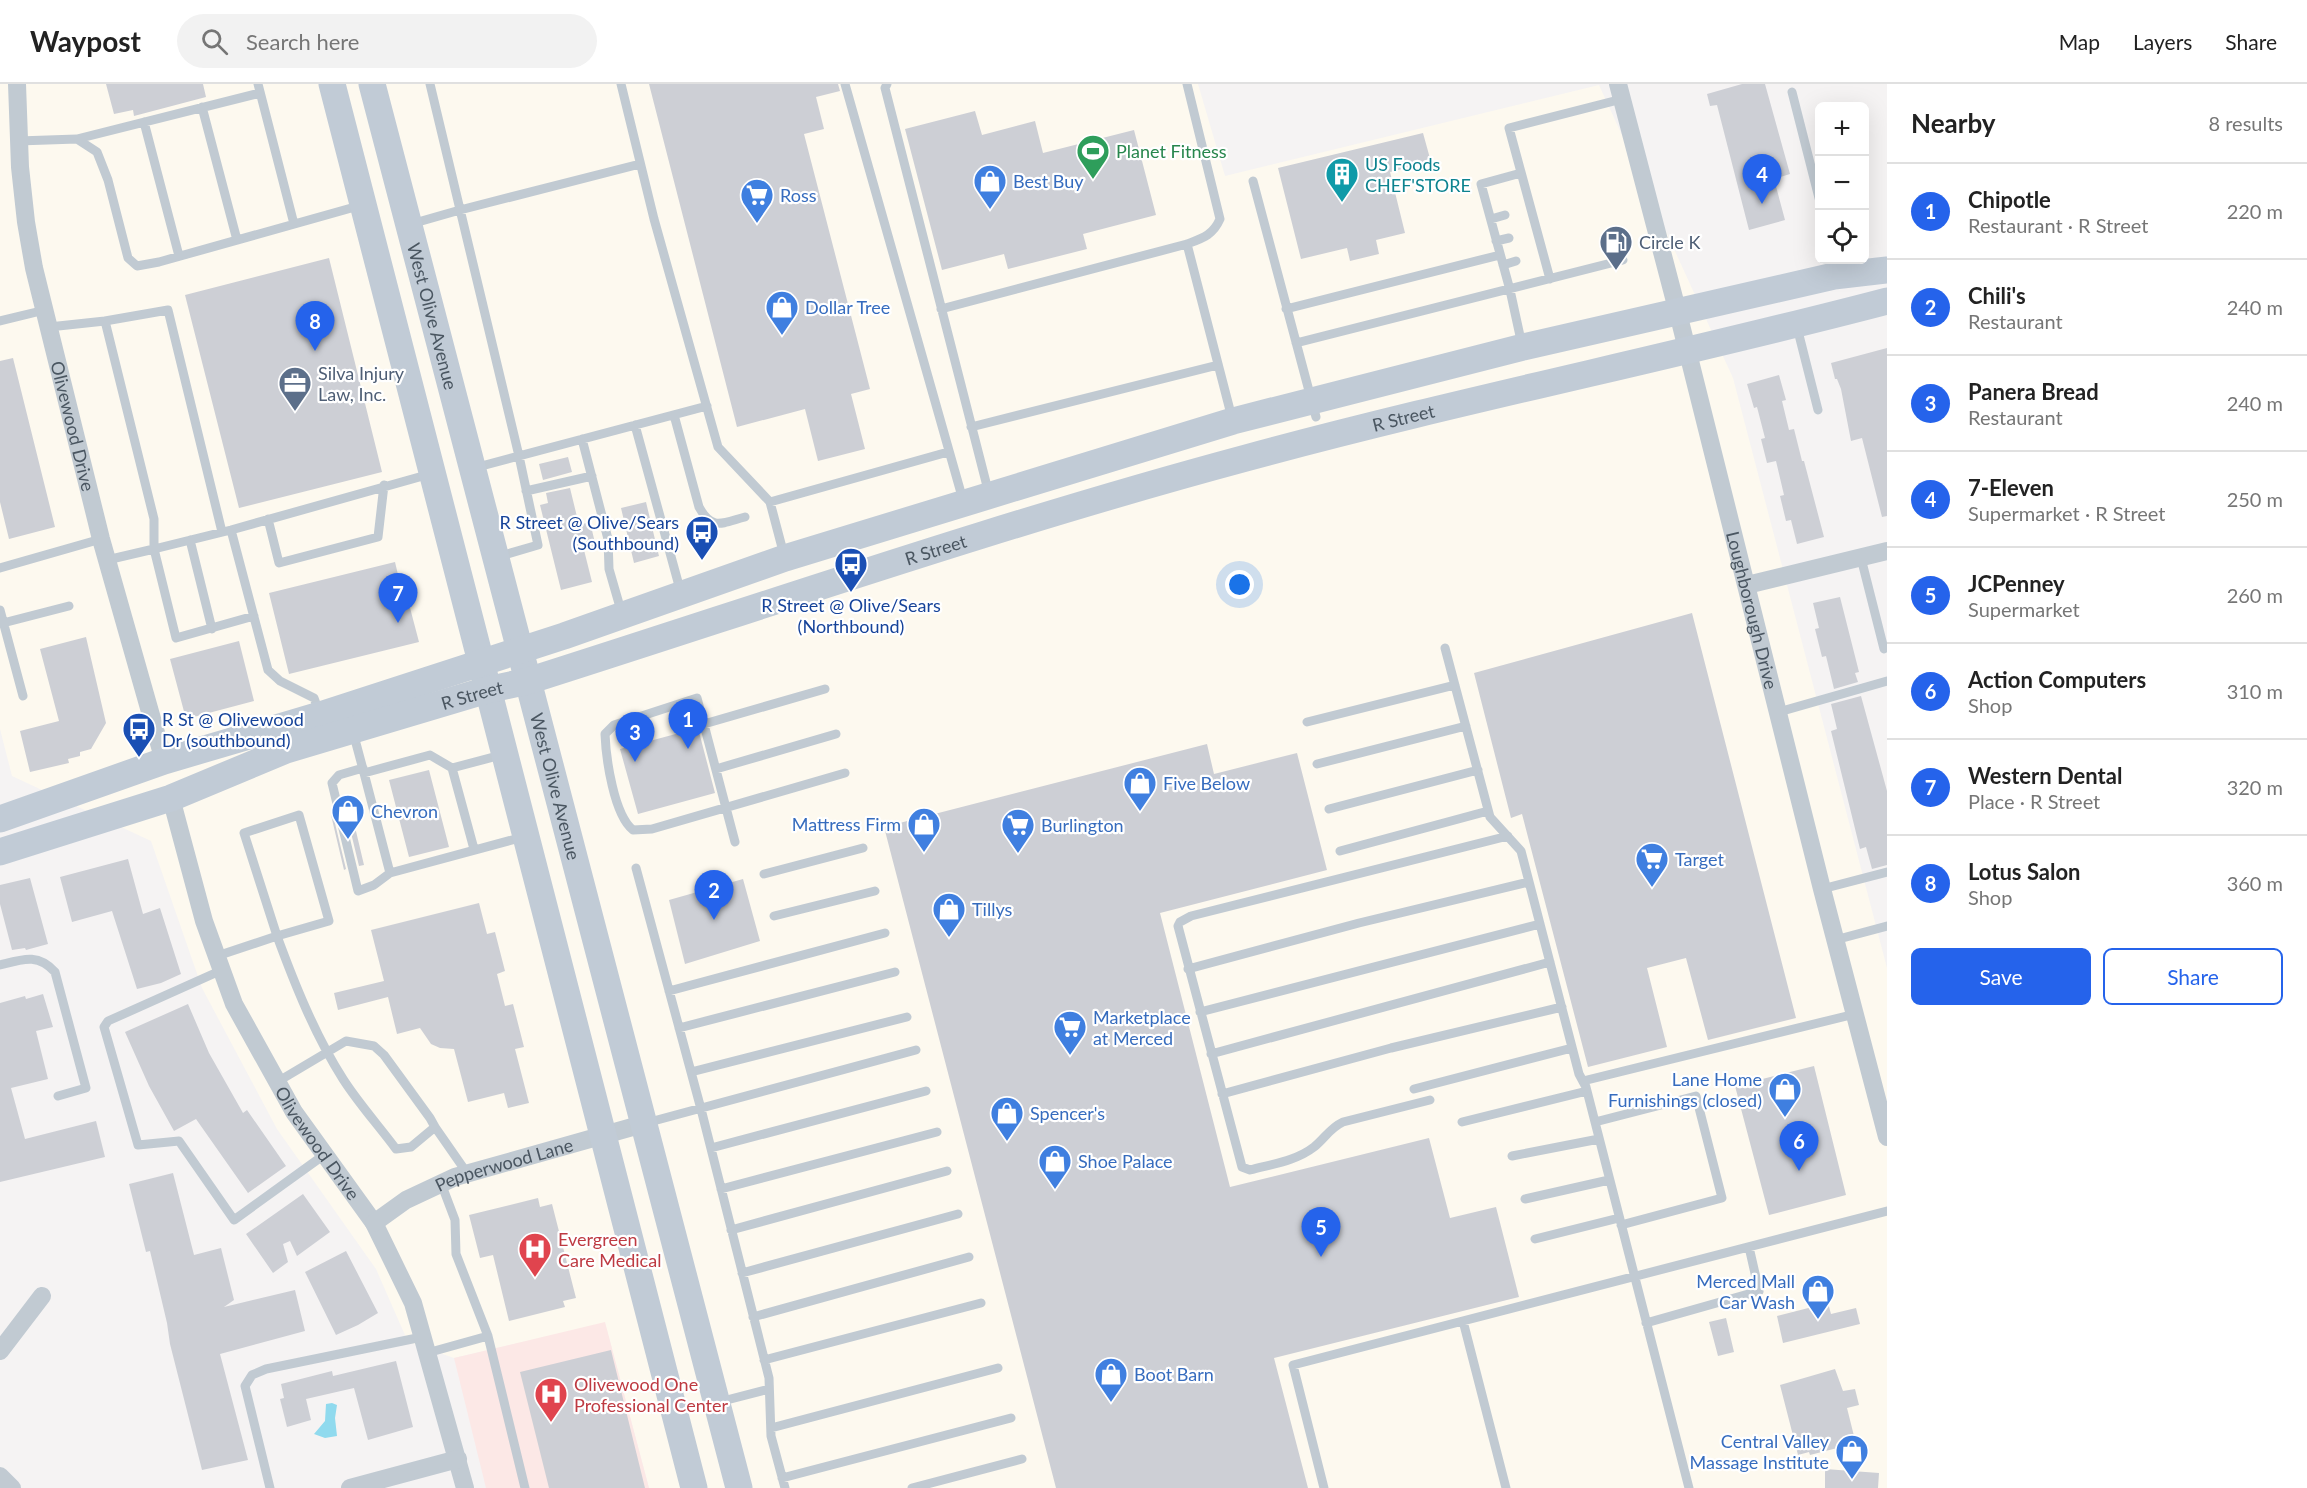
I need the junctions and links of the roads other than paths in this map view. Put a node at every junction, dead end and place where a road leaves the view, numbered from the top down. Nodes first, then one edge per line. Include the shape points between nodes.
1 (17, 84) edge
2 (332, 84) edge
3 (372, 84) edge
4 (430, 84) edge
5 (621, 84) edge
6 (845, 84) edge
7 (887, 84) edge
8 (1187, 84) edge
9 (259, 88) edge
10 (1620, 92) edge
11 (1792, 92) dead end
12 (202, 108) junction
13 (144, 122) junction
14 (77, 139) junction
15 (18, 141) junction
16 (640, 164) junction
17 (1521, 173) junction
18 (1253, 181) dead end
19 (1815, 182) edge
20 (363, 204) junction
21 (460, 210) junction
22 (1505, 215) dead end
23 (1491, 219) junction
24 (294, 224) junction
25 (409, 225) junction
26 (1509, 238) dead end
27 (237, 240) junction
28 (1496, 241) junction
29 (1187, 244) junction
30 (179, 256) junction
31 (1501, 260) junction
32 (1623, 260) dead end
33 (1516, 261) dead end
34 (1887, 270) edge
35 (1550, 279) junction
36 (1510, 290) junction
37 (1887, 300) edge
38 (941, 309) junction
39 (1286, 309) junction
40 (1678, 313) junction
41 (47, 318) junction
42 (0, 321) edge
43 (105, 321) junction
44 (1796, 325) junction
45 (1296, 343) junction
46 (1523, 347) junction
47 (1688, 351) junction
48 (1218, 364) junction
49 (707, 406) junction
50 (1314, 409) junction
51 (1818, 410) dead end
52 (674, 415) junction
53 (1233, 421) junction
54 (635, 425) junction
55 (971, 427) junction
56 (582, 439) junction
57 (948, 452) junction
58 (519, 456) junction
59 (1243, 458) junction
60 (471, 468) junction
61 (432, 473) junction
62 (592, 476) junction
63 (384, 485) junction
64 (526, 491) junction
65 (989, 496) junction
66 (770, 502) junction
67 (952, 508) junction
68 (1065, 509) junction
69 (745, 517) dead end
70 (268, 519) junction
71 (226, 531) junction
72 (102, 539) junction
73 (190, 540) junction
74 (154, 549) junction
75 (1887, 551) edge
76 (495, 558) junction
77 (785, 558) junction
78 (1861, 558) junction
79 (107, 560) junction
80 (0, 568) edge
81 (1747, 585) junction
82 (681, 594) junction
83 (801, 594) junction
84 (69, 606) dead end
85 (0, 610) edge
86 (622, 615) junction
87 (254, 616) junction
88 (3, 623) junction
89 (701, 625) junction
90 (212, 628) junction
91 (1445, 648) dead end
92 (1884, 649) dead end
93 (519, 650) junction
94 (480, 663) junction
95 (528, 681) junction
96 (1887, 681) edge
97 (1455, 685) junction
98 (825, 689) dead end
99 (487, 690) junction
100 (23, 696) dead end
101 (1779, 712) junction
102 (320, 715) junction
103 (1306, 722) dead end
104 (704, 724) junction
105 (1466, 726) junction
106 (352, 730) junction
107 (266, 731) junction
108 (836, 734) dead end
109 (504, 754) junction
110 (164, 761) junction
111 (1317, 764) dead end
112 (452, 768) junction
113 (716, 769) junction
114 (1478, 770) junction
115 (364, 771) junction
116 (845, 773) dead end
117 (171, 798) junction
118 (726, 808) junction
119 (1329, 809) dead end
120 (1488, 811) junction
121 (0, 819) edge
122 (525, 836) junction
123 (1508, 836) junction
124 (735, 842) dead end
125 (863, 848) dead end
126 (10, 849) edge
127 (474, 849) junction
128 (1340, 851) dead end
129 (636, 868) dead end
130 (1887, 872) edge
131 (390, 873) junction
132 (764, 874) dead end
133 (1529, 882) junction
134 (1822, 889) junction
135 (874, 891) dead end
136 (774, 916) dead end
137 (1540, 924) junction
138 (1887, 926) edge
139 (885, 933) dead end
140 (277, 936) junction
141 (1835, 939) junction
142 (1550, 962) junction
143 (219, 963) junction
144 (0, 965) edge
145 (1188, 969) junction
146 (896, 972) dead end
147 (669, 991) junction
148 (1562, 1007) junction
149 (1200, 1012) junction
150 (1855, 1014) junction
151 (907, 1017) dead end
152 (679, 1028) junction
153 (1572, 1048) junction
154 (916, 1050) dead end
155 (328, 1051) junction
156 (1211, 1054) junction
157 (691, 1072) junction
158 (277, 1082) junction
159 (1585, 1086) junction
160 (1414, 1089) dead end
161 (926, 1091) dead end
162 (1222, 1094) junction
163 (58, 1096) dead end
164 (1430, 1100) dead end
165 (701, 1109) junction
166 (1462, 1122) dead end
167 (1595, 1122) junction
168 (644, 1124) junction
169 (435, 1128) junction
170 (937, 1132) dead end
171 (601, 1135) junction
172 (1887, 1137) edge
173 (1599, 1139) junction
174 (711, 1149) junction
175 (324, 1155) junction
176 (1512, 1156) dead end
177 (947, 1171) dead end
178 (467, 1173) junction
179 (1610, 1180) junction
180 (441, 1183) junction
181 (721, 1189) junction
182 (1525, 1199) dead end
183 (1887, 1211) edge
184 (958, 1214) dead end
185 (1620, 1221) junction
186 (374, 1224) junction
187 (731, 1230) junction
188 (1536, 1239) dead end
189 (1749, 1247) junction
190 (969, 1257) dead end
191 (742, 1273) junction
192 (1634, 1276) junction
193 (42, 1296) dead end
194 (981, 1303) dead end
195 (753, 1317) junction
196 (1462, 1321) junction
197 (1646, 1323) junction
198 (488, 1336) junction
199 (425, 1345) junction
200 (0, 1351) edge
201 (764, 1360) junction
202 (998, 1368) dead end
203 (769, 1389) junction
204 (717, 1403) junction
205 (1011, 1418) dead end
206 (771, 1428) junction
207 (458, 1459) junction
208 (1022, 1459) dead end
209 (0, 1476) edge
210 (782, 1478) junction
211 (12, 1488) edge
212 (270, 1488) edge
213 (350, 1488) edge
214 (465, 1488) edge
215 (525, 1488) edge
216 (694, 1488) edge
217 (739, 1488) edge
218 (785, 1488) edge
219 (912, 1488) edge
220 (1324, 1488) edge
221 (1506, 1488) edge
222 (1689, 1488) edge

1 - 15 street, Olivewood Drive
2 - 20 street
3 - 25 street, West Olive Avenue
4 - 21 lane
5 - 16 lane
6 - 57 lane
7 - 38 lane
8 - 29 lane via 1220,219 1215,231
9 - 12 lane
9 - 24 lane
10 - 17 lane via 1509,128
10 - 40 street, Loughborough Drive
11 - 19 lane
12 - 13 lane
12 - 27 lane
13 - 14 lane
13 - 30 lane
14 - 15 lane
14 - 30 lane via 97,152 128,258 137,266
15 - 41 street, Olivewood Drive via 26,222
16 - 21 lane
16 - 49 lane
17 - 23 lane via 1481,184
17 - 35 lane via 1539,255
18 - 39 lane
20 - 24 lane
20 - 61 street
21 - 25 lane
21 - 58 lane
22 - 23 lane
23 - 28 lane
24 - 27 lane
25 - 60 street, West Olive Avenue
26 - 28 lane
27 - 30 lane
28 - 31 lane
29 - 38 lane
29 - 48 lane
31 - 33 lane
31 - 36 lane
31 - 39 lane
32 - 35 lane
34 - 40 street, R Street via 1836,271
35 - 36 lane
36 - 45 lane
36 - 46 lane
37 - 44 street, R Street
38 - 55 lane
39 - 45 lane
40 - 46 street, R Street
40 - 47 street, Loughborough Drive
41 - 42 lane
41 - 43 lane
41 - 72 street, Olivewood Drive
43 - 71 lane via 168,310
43 - 74 lane via 153,519
44 - 47 street, R Street
44 - 51 lane
45 - 50 lane
46 - 50 street, R Street via 1389,382
47 - 59 street, R Street
47 - 81 street, Loughborough Drive
48 - 53 lane
48 - 55 lane
49 - 52 lane
49 - 66 lane via 718,447
50 - 53 street, R Street
50 - 59 street via 1260,436 1245,447
52 - 54 lane
52 - 69 lane via 706,520 717,524
53 - 65 street, R Street
53 - 68 street via 1215,444 1203,451 1096,484 1080,491
54 - 56 lane
54 - 82 lane
55 - 65 lane
56 - 58 lane
56 - 62 lane
57 - 66 lane
57 - 67 lane
58 - 60 lane
58 - 64 lane
59 - 68 street, R Street
60 - 76 street, West Olive Avenue
61 - 63 lane
61 - 94 street
62 - 64 lane
62 - 86 lane via 608,539 609,569
63 - 70 lane
63 - 70 lane via 378,537 279,563
64 - 76 lane via 538,545
65 - 67 street, R Street
66 - 77 lane
67 - 77 street, R Street
67 - 83 street via 923,529 812,566 801,574
68 - 83 street, R Street
70 - 71 lane
71 - 73 lane
71 - 87 lane
72 - 79 street, Olivewood Drive
72 - 80 lane
73 - 74 lane
73 - 90 lane
74 - 79 lane
74 - 90 lane via 176,638
75 - 78 street
76 - 93 street, West Olive Avenue
77 - 82 street, R Street
77 - 89 street via 783,571 774,580 715,609
78 - 81 street
78 - 92 lane
79 - 110 street, Olivewood Drive
81 - 101 street, Loughborough Drive
82 - 86 street, R Street
83 - 89 street, R Street
84 - 88 lane
85 - 88 lane
86 - 93 street, R Street
87 - 90 lane
87 - 102 lane via 268,670 280,681 314,698
88 - 100 lane
89 - 95 street, R Street
91 - 97 lane
93 - 94 street, R Street
93 - 95 street, West Olive Avenue
94 - 99 street
94 - 102 street, R Street
95 - 99 street, R Street
95 - 168 street, West Olive Avenue
96 - 101 lane
97 - 103 lane
97 - 105 lane
98 - 104 lane
99 - 106 street, R Street
99 - 109 street
101 - 134 street, Loughborough Drive
102 - 107 street, R Street
104 - 113 lane
104 - 118 lane via 697,698 614,725 605,734 606,762 624,823 633,830 652,829
105 - 111 lane
105 - 114 lane
106 - 115 lane
106 - 117 street, R Street via 286,750
107 - 110 street, R Street
107 - 117 street via 250,746 179,776
108 - 113 lane
109 - 112 lane
109 - 122 street
110 - 121 street, R Street
110 - 126 street via 136,785 44,820
112 - 115 lane via 430,755
112 - 127 lane
113 - 118 lane
114 - 119 lane
114 - 120 lane
115 - 131 lane
115 - 131 lane via 339,775 332,783 358,891
116 - 118 lane
117 - 126 street, R Street
117 - 143 street, Olivewood Drive
118 - 124 lane
120 - 123 lane
120 - 128 lane
122 - 127 lane
122 - 171 street
123 - 133 lane via 1521,851
123 - 145 lane via 1184,919 1178,926
125 - 132 lane
127 - 131 lane
129 - 147 lane
130 - 134 lane
133 - 137 lane
133 - 145 lane
134 - 141 street, Loughborough Drive
135 - 136 lane
137 - 142 lane
137 - 149 lane
138 - 141 lane
139 - 147 lane
140 - 140 lane via 244,833 299,815 329,921
140 - 143 lane
140 - 155 lane via 295,984
141 - 150 street, Loughborough Drive
142 - 148 lane
142 - 156 lane
143 - 158 street, Olivewood Drive via 234,1004
143 - 175 lane via 108,1021 104,1027 138,1145 179,1141 234,1220
144 - 163 lane via 38,959 55,972 86,1088
145 - 149 lane
146 - 152 lane
147 - 152 lane
148 - 153 lane
148 - 162 lane
149 - 156 lane
150 - 159 lane
150 - 172 street, Loughborough Drive
151 - 157 lane
152 - 157 lane
153 - 159 lane
153 - 160 lane
154 - 165 lane
155 - 158 lane
155 - 169 lane via 346,1041 374,1046
155 - 169 lane via 343,1079 396,1149 411,1148
156 - 162 lane
157 - 165 lane
158 - 175 street, Olivewood Drive
159 - 166 lane
159 - 167 lane
161 - 174 lane
162 - 164 lane via 1242,1167 1250,1170 1302,1155 1343,1122
165 - 168 lane
165 - 174 lane
167 - 173 lane
167 - 185 lane via 1696,1096 1722,1198
168 - 171 street, Pepperwood Lane
168 - 204 street, West Olive Avenue
169 - 178 lane
170 - 181 lane
171 - 178 street, Pepperwood Lane
171 - 216 street
173 - 176 lane
173 - 179 lane
174 - 181 lane
175 - 186 street, Olivewood Drive
177 - 187 lane
178 - 180 street, Pepperwood Lane
179 - 182 lane
179 - 185 lane
180 - 186 street, Pepperwood Lane via 406,1200
180 - 198 lane via 455,1220 456,1254
181 - 187 lane
183 - 189 lane
184 - 191 lane
185 - 188 lane
185 - 192 lane
186 - 199 street, Olivewood Drive via 413,1304
187 - 191 lane
189 - 192 lane
189 - 197 lane via 1759,1291
190 - 195 lane
191 - 195 lane
192 - 196 lane
192 - 197 lane
193 - 200 street
194 - 201 lane
195 - 201 lane
196 - 220 lane via 1293,1365
196 - 221 lane
197 - 222 lane
198 - 199 lane
198 - 215 lane
199 - 207 street, Olivewood Drive
199 - 212 lane via 266,1369 252,1375 245,1386
201 - 203 lane
202 - 206 lane
203 - 204 lane
203 - 206 lane
204 - 217 street, West Olive Avenue
205 - 210 lane
206 - 210 lane
207 - 213 street
207 - 214 street, Olivewood Drive
208 - 219 lane
209 - 211 street
210 - 218 lane

